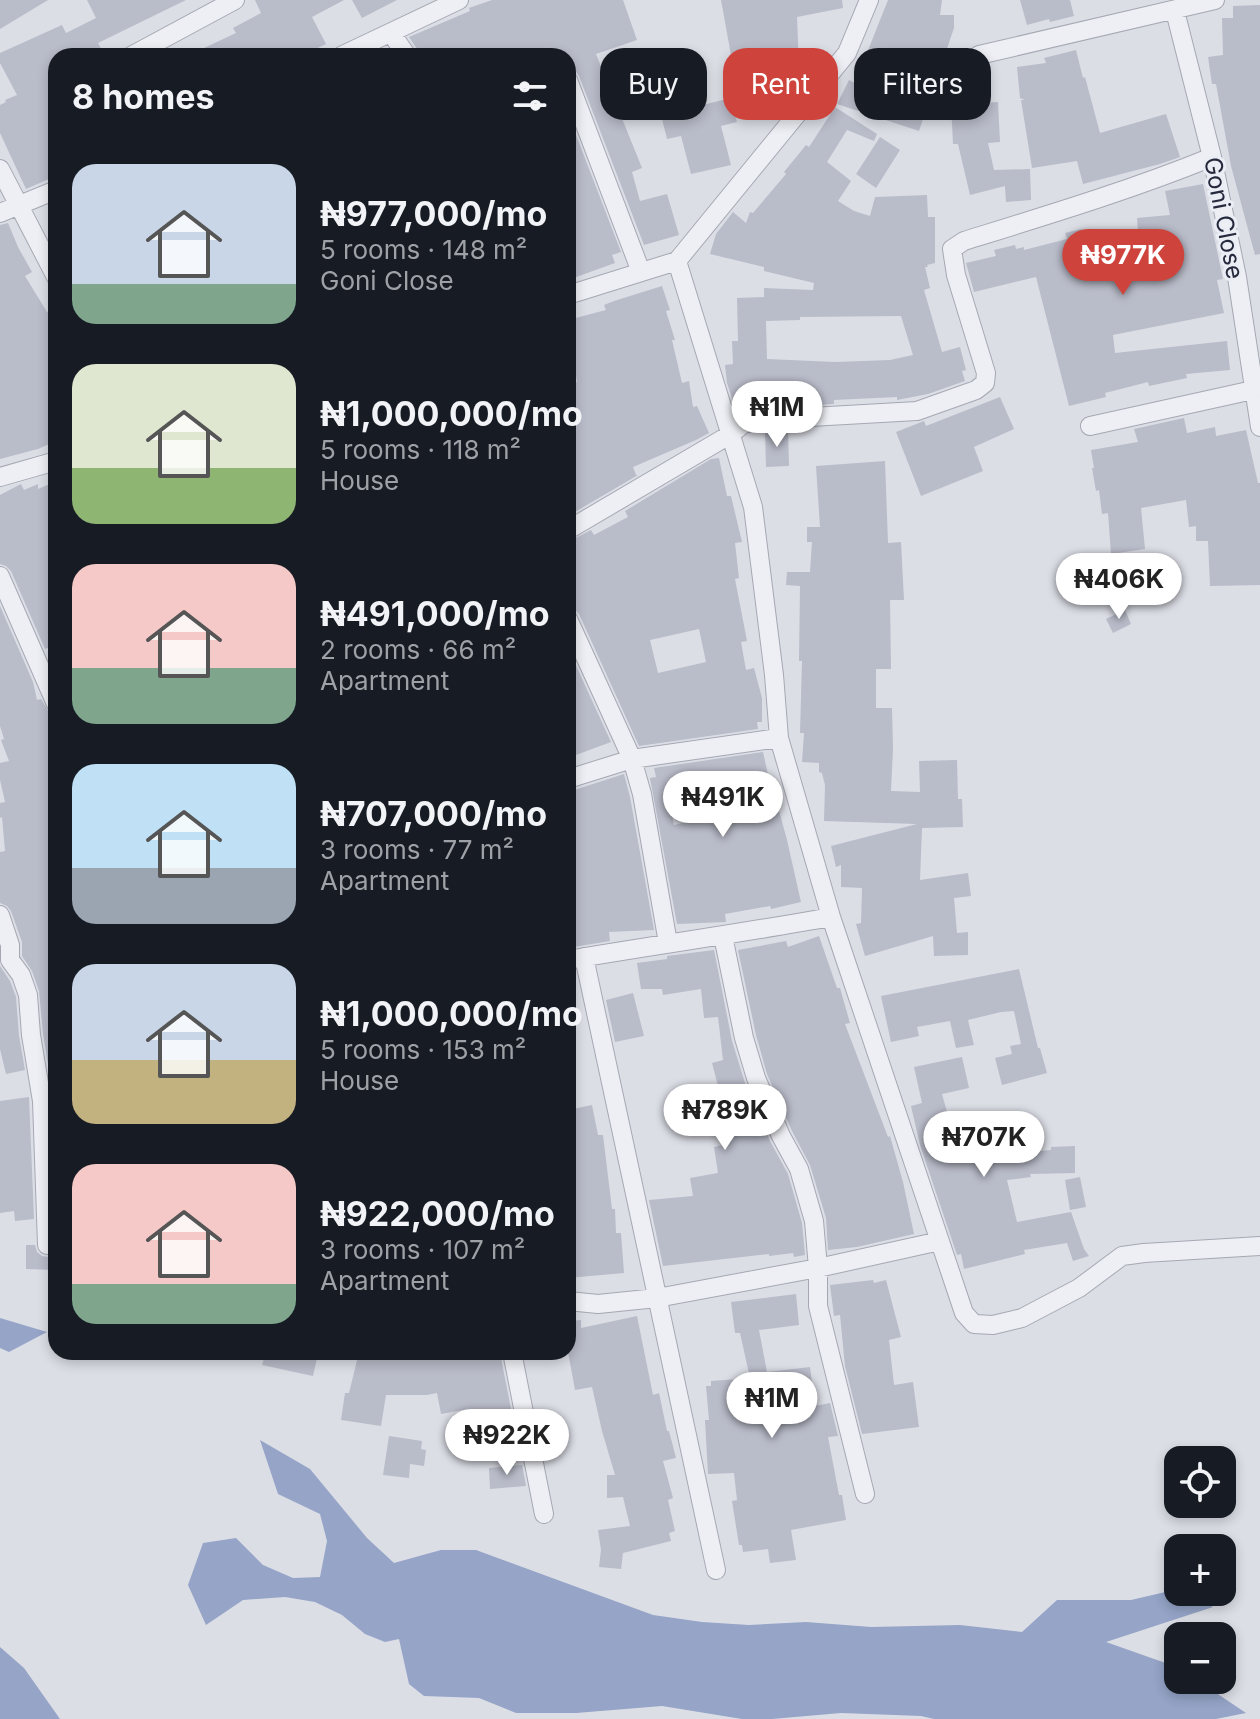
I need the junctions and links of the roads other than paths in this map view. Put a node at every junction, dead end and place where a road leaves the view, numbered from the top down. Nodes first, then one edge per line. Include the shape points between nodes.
1 (459, 0) edge
2 (869, 0) edge
3 (1215, 0) edge
4 (224, 2) edge
5 (1175, 11) junction
6 (391, 33) junction
7 (145, 48) edge
8 (358, 48) edge
9 (401, 48) edge
10 (991, 52) edge
11 (576, 101) edge
12 (1212, 157) junction
13 (0, 169) edge
14 (48, 193) edge
15 (20, 204) junction
16 (0, 213) edge
17 (48, 261) edge
18 (677, 261) junction
19 (641, 272) junction
20 (576, 292) edge
21 (1253, 390) junction
22 (1090, 426) dead end
23 (1260, 427) edge
24 (731, 434) junction
25 (48, 463) edge
26 (0, 477) edge
27 (576, 525) edge
28 (0, 576) edge
29 (576, 636) edge
30 (48, 686) edge
31 (779, 738) junction
32 (632, 759) junction
33 (576, 776) edge
34 (0, 915) edge
35 (831, 917) junction
36 (723, 936) junction
37 (668, 943) junction
38 (576, 958) edge
39 (48, 1097) edge
40 (48, 1173) edge
41 (940, 1241) junction
42 (47, 1245) dead end
43 (1260, 1246) edge
44 (818, 1268) junction
45 (657, 1298) junction
46 (576, 1302) edge
47 (514, 1360) edge
48 (865, 1494) dead end
49 (544, 1514) dead end
50 (716, 1570) dead end

1 - 6 street
2 - 18 street via 847,53
3 - 5 street
4 - 7 street
5 - 10 street
5 - 12 street, Goni Close
6 - 8 street
6 - 9 street
11 - 19 street
12 - 21 street, Goni Close
12 - 24 street via 952,249 986,373 985,383 976,390 917,411 759,420
13 - 15 street
14 - 15 street
15 - 16 street
15 - 17 street
18 - 19 street
18 - 24 street
19 - 20 street
21 - 22 street
21 - 23 street, Goni Close
24 - 27 street
24 - 31 street via 753,507
25 - 26 street
28 - 30 street
29 - 32 street
31 - 32 street
31 - 35 street
32 - 33 street
32 - 37 street
34 - 39 street via 10,960 28,995 31,1035
35 - 36 street
35 - 41 street
36 - 37 street
36 - 44 street via 756,1078 799,1169 814,1221
37 - 38 street
38 - 45 street
40 - 42 street
41 - 43 street via 964,1313 974,1324 993,1325 1022,1318 1068,1294 1122,1256
41 - 44 street
44 - 45 street
44 - 48 street via 818,1306
45 - 46 street
45 - 50 street
47 - 49 street

